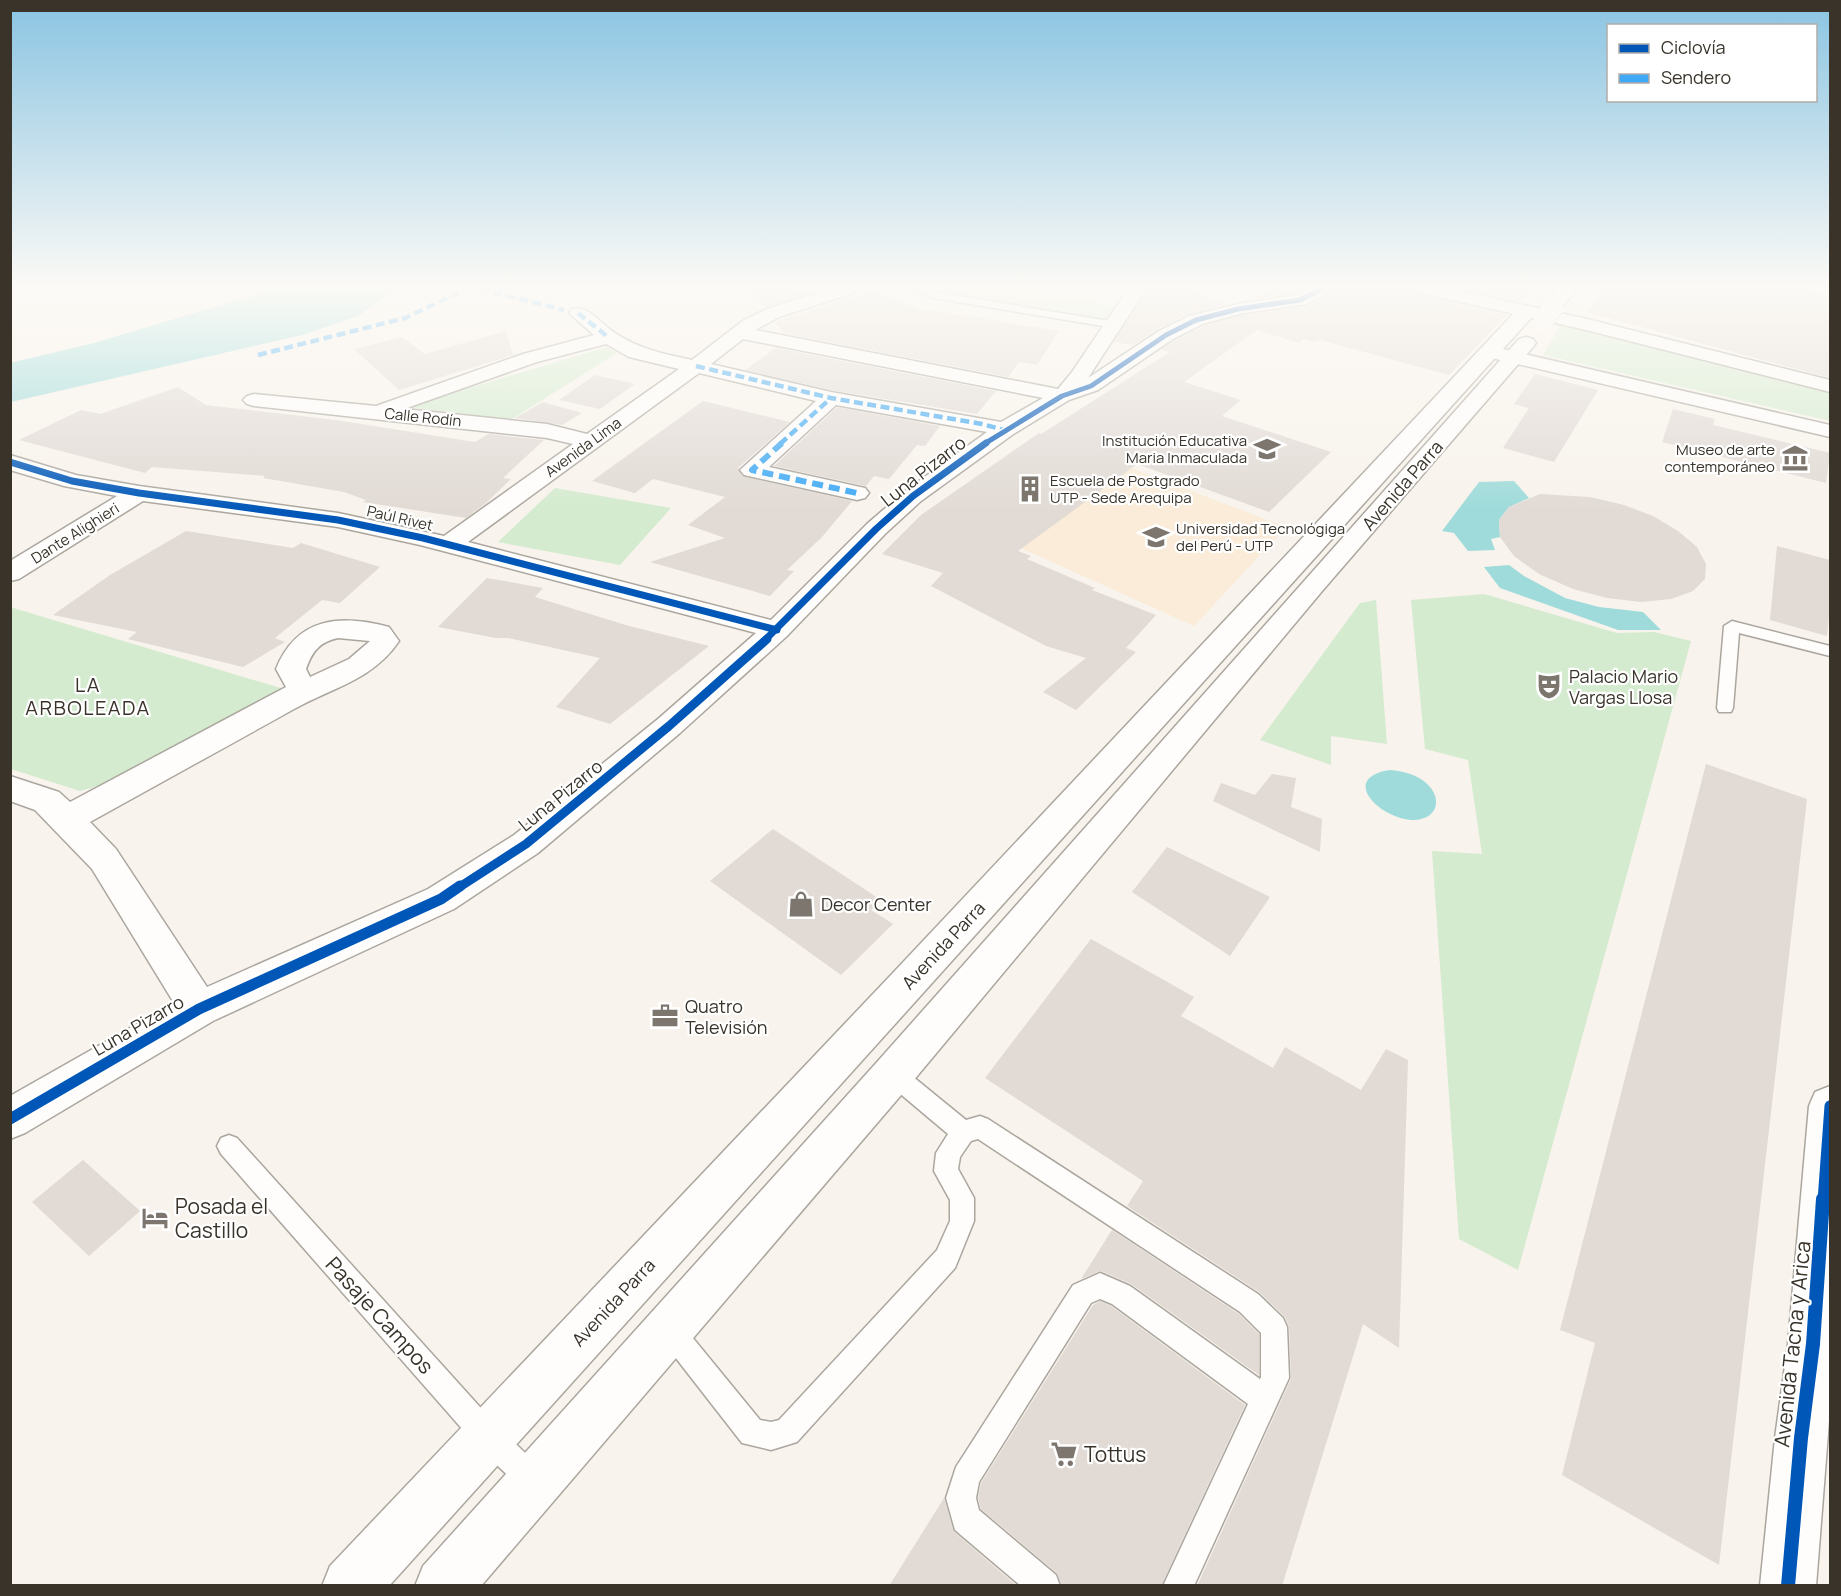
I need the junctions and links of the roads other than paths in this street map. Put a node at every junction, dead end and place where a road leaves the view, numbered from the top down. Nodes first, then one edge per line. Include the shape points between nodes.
1 (514, 363) edge
2 (685, 363) edge
3 (699, 363) edge
4 (896, 363) edge
5 (1089, 363) edge
6 (1124, 363) edge
7 (1494, 363) edge
8 (1495, 363) edge
9 (1539, 363) edge
10 (1740, 363) edge
11 (696, 366) junction
12 (1830, 386) edge
13 (1062, 396) junction
14 (831, 398) junction
15 (254, 400) dead end
16 (376, 412) junction
17 (1004, 430) junction
18 (1830, 431) edge
19 (590, 442) junction
20 (10, 462) edge
21 (139, 493) junction
22 (857, 493) dead end
23 (448, 545) junction
24 (10, 573) edge
25 (777, 630) junction
26 (1830, 651) edge
27 (303, 691) dead end
28 (1725, 708) dead end
29 (10, 788) edge
30 (67, 819) junction
31 (199, 1009) junction
32 (892, 1074) junction
33 (1830, 1106) edge
34 (10, 1119) edge
35 (963, 1132) junction
36 (229, 1146) dead end
37 (668, 1329) junction
38 (1266, 1400) junction
39 (1818, 1402) edge
40 (488, 1437) junction
41 (534, 1482) junction
42 (350, 1586) edge
43 (443, 1586) edge
44 (1045, 1586) edge
45 (1178, 1586) edge
46 (1788, 1586) edge

1 - 16 street
2 - 11 street
3 - 11 street, Avenida Lima
4 - 13 street
5 - 13 street
6 - 13 street via 1091,386
7 - 40 street, Avenida Parra
8 - 32 street, Avenida Parra via 1314,584
9 - 18 street
10 - 12 street
11 - 14 street
11 - 19 street, Avenida Lima
13 - 17 street, Luna Pizarro
14 - 17 street
14 - 22 street via 752,470
15 - 16 street, Calle Rodín
16 - 19 street, Calle Rodín via 547,431
17 - 25 street, Luna Pizarro via 913,496
19 - 23 street, Avenida Lima
20 - 21 street, Paúl Rivet via 72,481
21 - 23 street, Paúl Rivet via 338,520
21 - 24 street, Dante Alighieri
23 - 25 street, Paúl Rivet
25 - 31 street, Luna Pizarro via 643,748 526,844 486,871 441,899
26 - 28 lane via 1732,626
27 - 30 street
29 - 30 street via 47,801
30 - 31 street via 104,859
31 - 34 street, Luna Pizarro
32 - 35 lane
32 - 37 street, Avenida Parra
33 - 39 street, Avenida Tacna y Arica via 1813,1344
35 - 37 lane via 948,1153 946,1171 962,1198 962,1221 946,1259 787,1432 771,1436 752,1433
35 - 38 lane via 980,1127 1249,1303 1274,1327 1275,1378
36 - 40 lane, Pasaje Campos
37 - 41 street, Avenida Parra
38 - 44 lane via 1120,1295 1100,1286 1082,1294 966,1477 961,1498 966,1519
38 - 45 lane
39 - 46 street, Avenida Tacna y Arica
40 - 41 lane, Pasaje Campos
40 - 42 street, Avenida Parra
41 - 43 street, Avenida Parra

